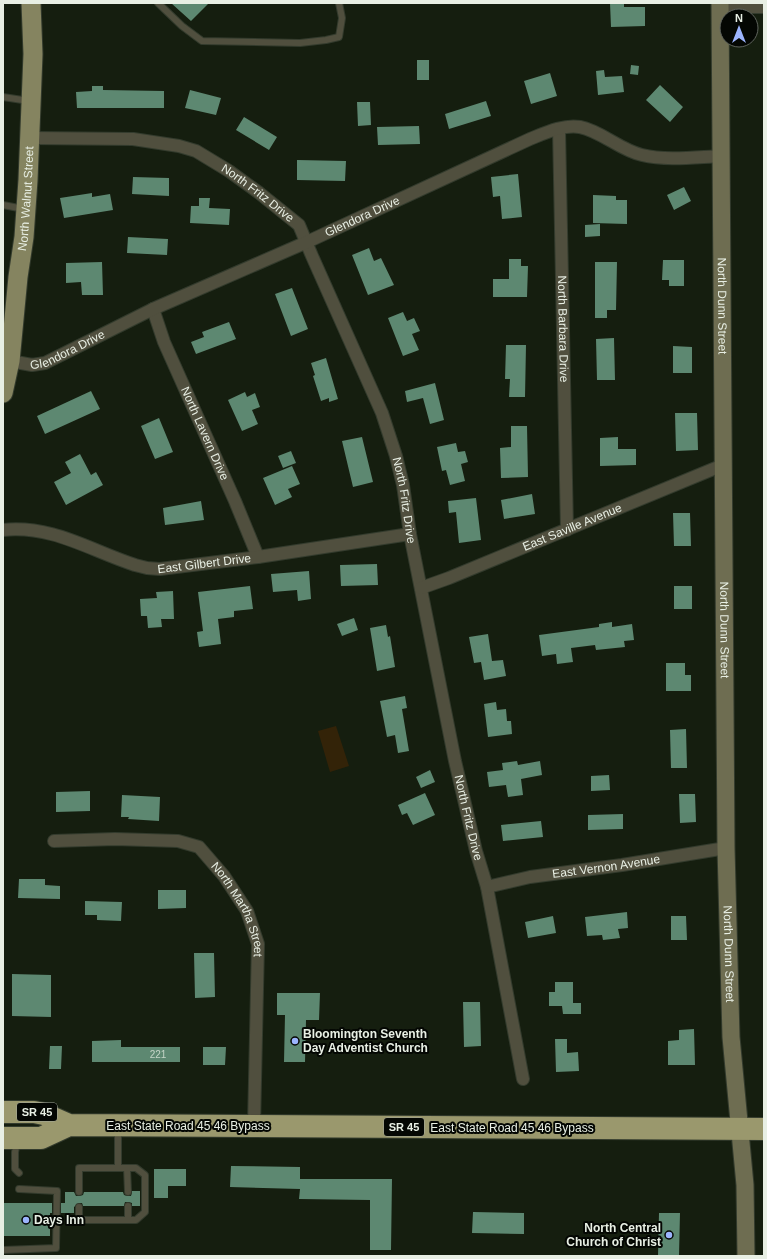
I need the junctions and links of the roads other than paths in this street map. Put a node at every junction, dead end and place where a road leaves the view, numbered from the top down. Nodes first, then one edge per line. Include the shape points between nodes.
1 (31, 3) edge
2 (158, 3) edge
3 (339, 3) edge
4 (720, 5) edge
5 (764, 8) edge
6 (3, 97) edge
7 (31, 101) junction
8 (559, 129) junction
9 (30, 138) junction
10 (722, 156) junction
11 (3, 206) edge
12 (26, 209) junction
13 (307, 242) junction
14 (153, 310) junction
15 (6, 360) edge
16 (3, 393) edge
17 (723, 465) junction
18 (3, 530) edge
19 (567, 530) junction
20 (410, 534) junction
21 (258, 556) junction
22 (421, 588) junction
23 (54, 841) dead end
24 (726, 848) junction
25 (487, 887) junction
26 (523, 1079) dead end
27 (3, 1112) edge
28 (69, 1126) junction
29 (118, 1126) junction
30 (254, 1126) junction
31 (739, 1129) junction
32 (764, 1129) edge
33 (11, 1138) edge
34 (118, 1168) junction
35 (127, 1168) junction
36 (19, 1174) dead end
37 (19, 1189) dead end
38 (79, 1192) dead end
39 (128, 1192) dead end
40 (79, 1206) dead end
41 (128, 1206) dead end
42 (128, 1220) junction
43 (3, 1250) edge
44 (746, 1256) edge

1 - 7 main road, North Walnut Street
2 - 3 lane via 202,41 300,43 339,37 342,18
4 - 5 street
4 - 10 street, North Dunn Street
6 - 7 lane
7 - 9 main road, North Walnut Street
8 - 10 street, Glendora Drive via 587,129 643,156
8 - 13 street, Glendora Drive via 530,139
8 - 19 street, North Barbara Drive
9 - 12 main road, North Walnut Street
9 - 13 street, North Fritz Drive via 133,139 196,151 229,171 299,225
10 - 17 street, North Dunn Street
11 - 12 lane
12 - 15 main road, North Walnut Street
13 - 14 street, Glendora Drive
13 - 20 street, North Fritz Drive via 391,436 403,485
14 - 15 street, Glendora Drive via 45,363 32,365
14 - 21 street, North Lavern Drive via 164,342
15 - 16 main road, North Walnut Street
17 - 19 street, East Saville Avenue
17 - 24 street, North Dunn Street
18 - 21 street, East Gilbert Drive via 32,529 61,536 119,560 147,568 176,568
19 - 22 street, East Saville Avenue
20 - 21 street, East Gilbert Drive
20 - 22 street, North Fritz Drive
22 - 25 street, North Fritz Drive via 454,761
23 - 30 street, North Martha Street via 178,840 199,846 224,876 247,911 258,944
24 - 25 street, East Vernon Avenue via 530,877
24 - 31 street, North Dunn Street via 731,1037
25 - 26 street, North Fritz Drive
27 - 28 highway, East State Road 45 46 Bypass / SR 45 via 44,1114
28 - 29 highway, East State Road 45 46 Bypass / SR 45
28 - 33 highway, East State Road 45 46 Bypass / SR 45 via 41,1138
29 - 30 highway, East State Road 45 46 Bypass / SR 45
29 - 34 lane
30 - 31 highway, East State Road 45 46 Bypass / SR 45
31 - 32 highway, East State Road 45 46 Bypass / SR 45
31 - 44 street, North Dunn Street
33 - 36 lane via 15,1146 14,1169
34 - 35 lane
34 - 38 lane via 79,1168
35 - 39 lane
35 - 42 lane via 136,1168 145,1175 145,1212 136,1220
37 - 43 lane via 57,1191 56,1248
40 - 42 lane via 79,1220
41 - 42 lane

